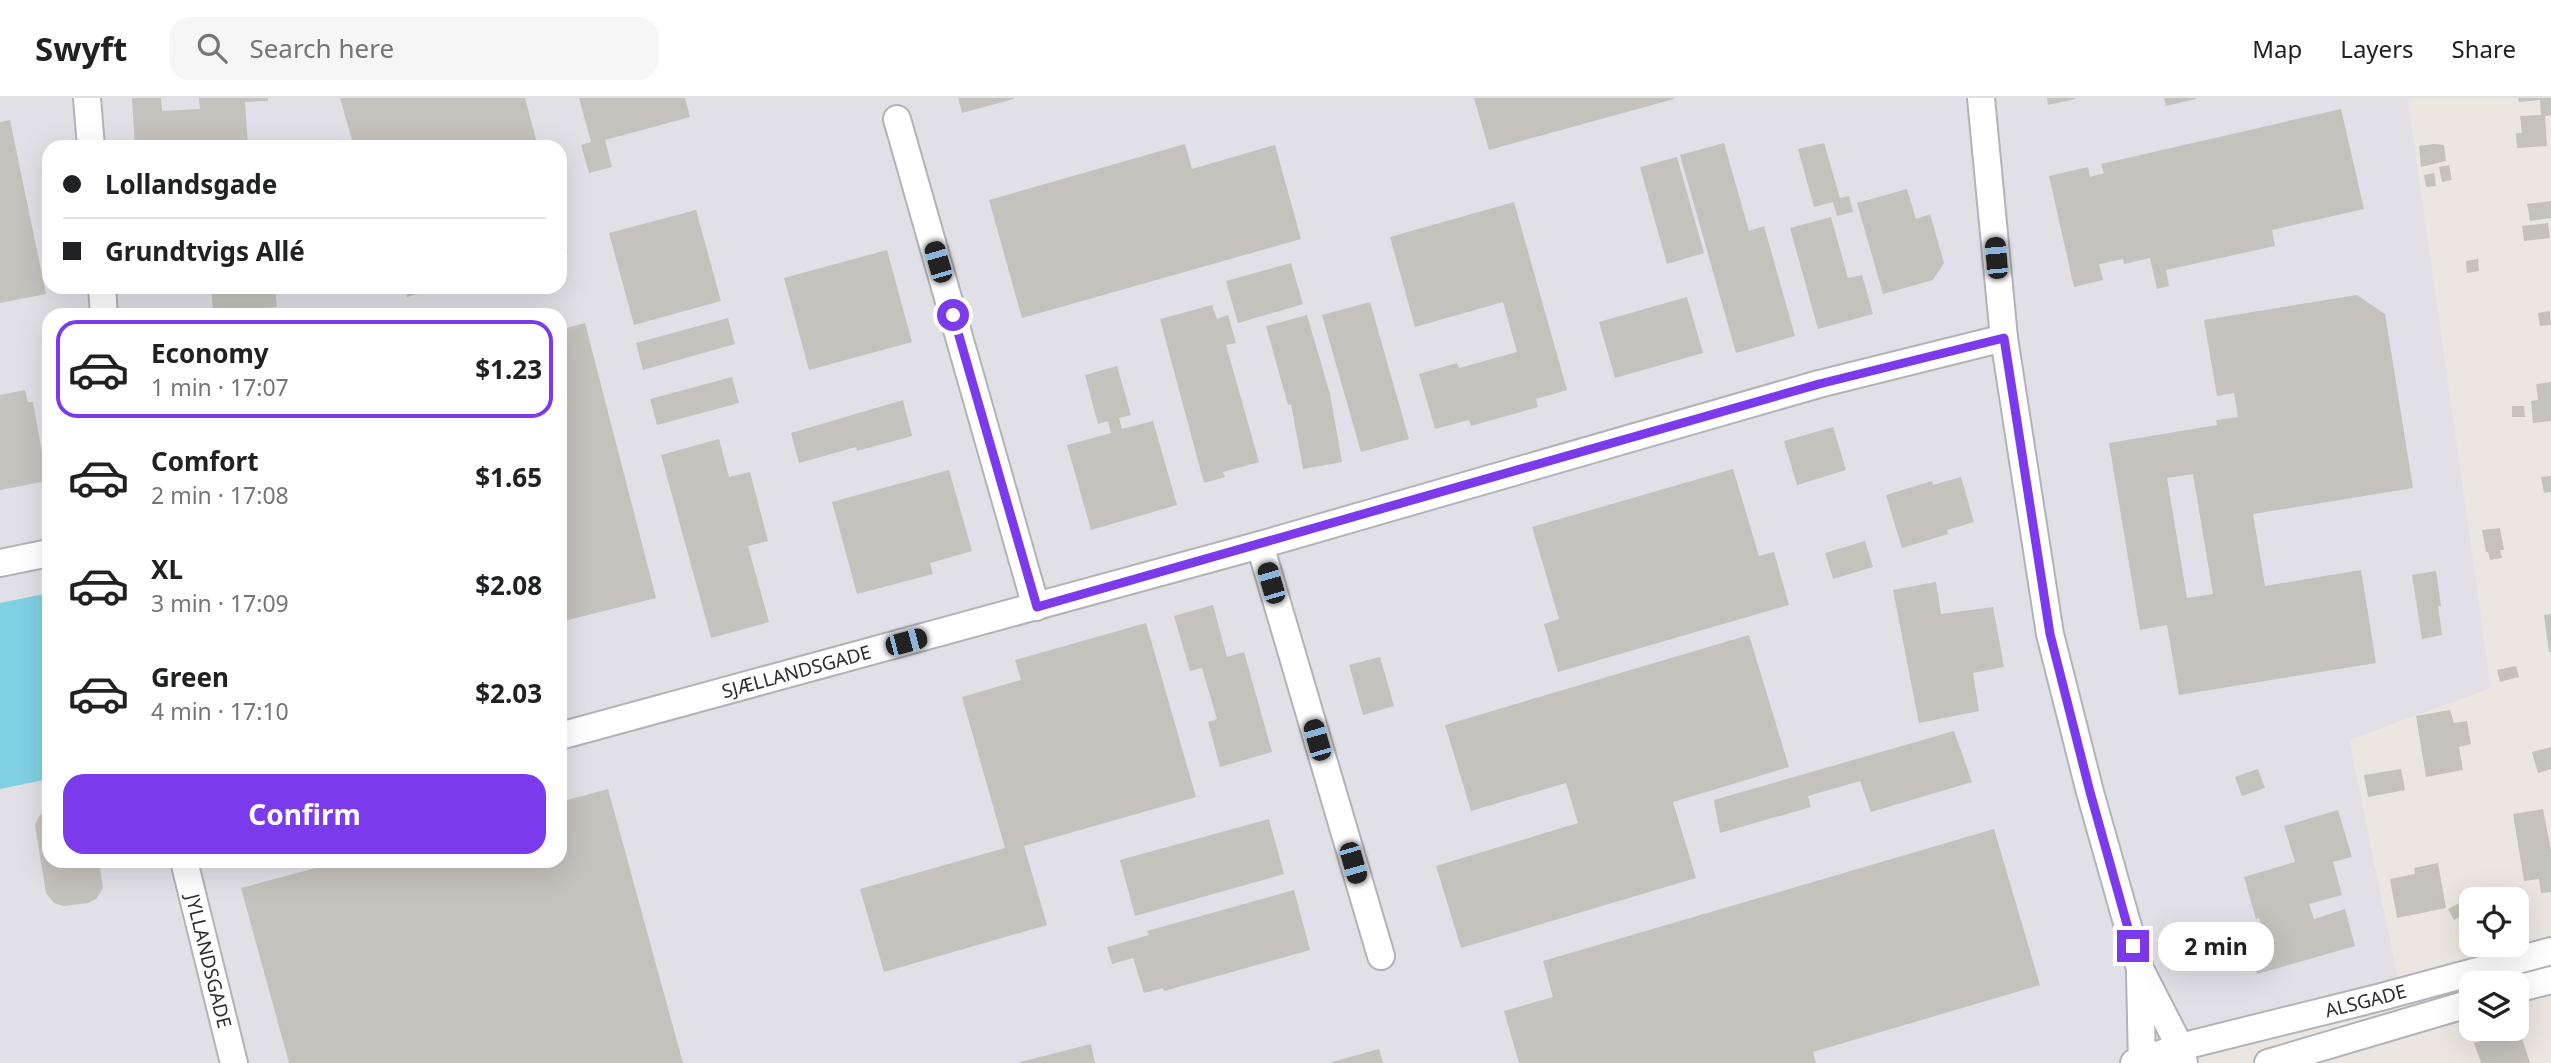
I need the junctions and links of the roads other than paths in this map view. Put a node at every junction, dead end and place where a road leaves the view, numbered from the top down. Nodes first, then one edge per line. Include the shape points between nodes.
1 (87, 98) edge
2 (1981, 98) edge
3 (897, 119) dead end
4 (90, 140) edge
5 (2004, 338) junction
6 (1260, 545) junction
7 (42, 554) edge
8 (0, 563) edge
9 (1037, 607) junction
10 (567, 734) edge
11 (186, 868) edge
12 (2551, 951) edge
13 (1381, 956) dead end
14 (2140, 969) junction
15 (2551, 980) edge
16 (2529, 986) edge
17 (2459, 1007) edge
18 (2162, 1060) edge
19 (234, 1063) edge
20 (2268, 1063) edge

1 - 4 street
2 - 5 street
3 - 9 street
5 - 6 street, SJÆLLANDSGADE via 1819,384
5 - 14 street via 2050,634
6 - 9 street, SJÆLLANDSGADE
6 - 13 street
7 - 8 street
9 - 10 street, SJÆLLANDSGADE
11 - 19 street, JYLLANDSGADE
12 - 18 street, ALSGADE
14 - 18 street
14 - 18 street
15 - 16 street
17 - 20 street, ALSGADE

